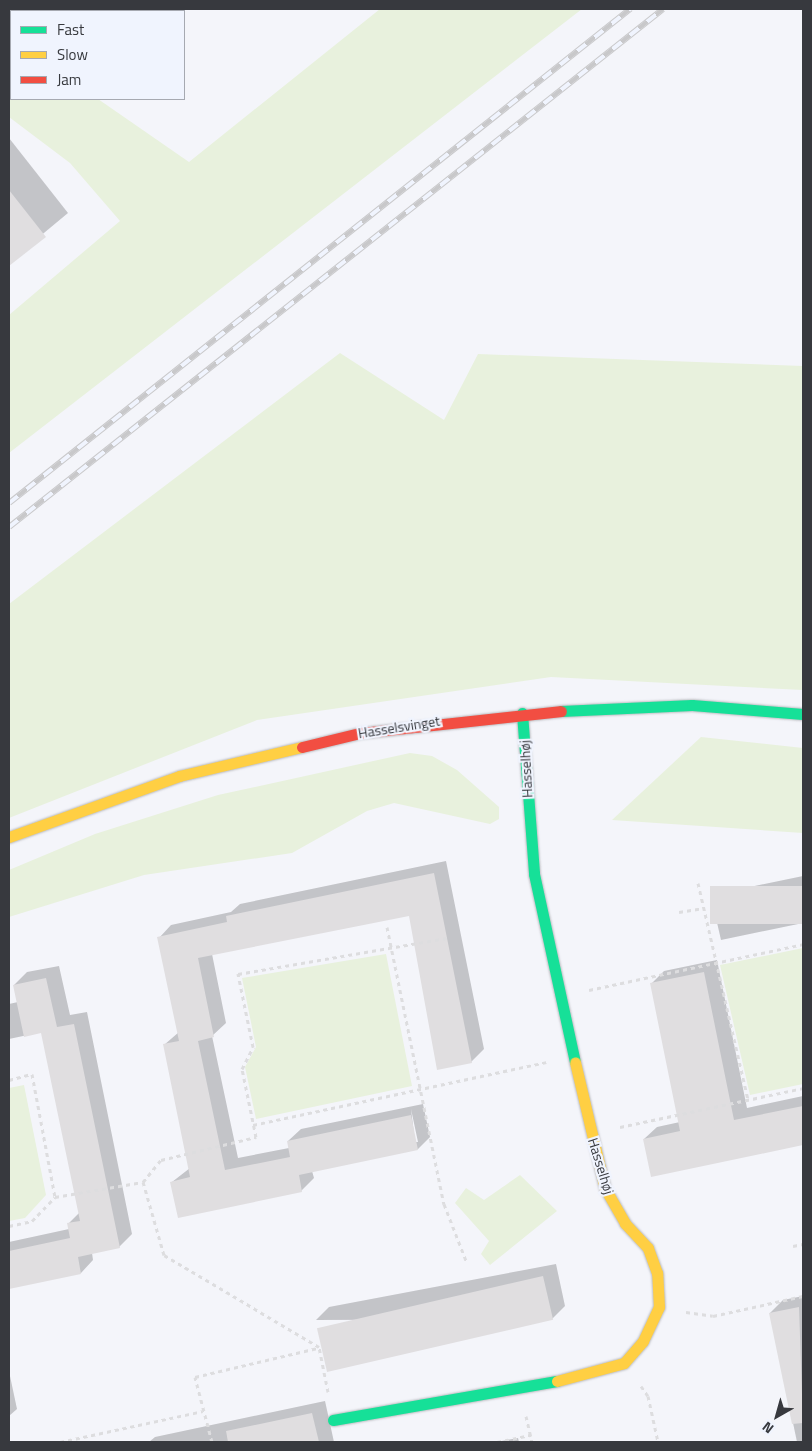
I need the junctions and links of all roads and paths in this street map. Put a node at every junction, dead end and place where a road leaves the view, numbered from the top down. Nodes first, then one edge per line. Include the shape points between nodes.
1 (522, 713) junction
2 (803, 714) edge
3 (9, 837) edge
4 (698, 883) dead end
5 (704, 908) junction
6 (679, 912) dead end
7 (387, 927) dead end
8 (447, 938) dead end
9 (803, 944) edge
10 (391, 948) junction
11 (716, 963) junction
12 (561, 996) junction
13 (574, 1056) junction
14 (9, 1080) edge
15 (803, 1088) edge
16 (420, 1089) junction
17 (748, 1100) junction
18 (253, 1125) junction
19 (591, 1133) junction
20 (143, 1182) junction
21 (55, 1197) junction
22 (9, 1226) edge
23 (803, 1244) edge
24 (793, 1246) dead end
25 (467, 1263) dead end
26 (803, 1296) edge
27 (659, 1307) junction
28 (319, 1347) junction
29 (624, 1363) junction
30 (203, 1412) junction
31 (334, 1420) joint
32 (531, 1435) dead end
33 (60, 1442) edge
34 (212, 1442) edge
35 (497, 1442) edge
36 (658, 1442) edge

1 - 2 street, Hasselsvinget via 692,705
1 - 3 street, Hasselsvinget via 389,728 276,751 179,776
1 - 12 street, Hasselhøj via 534,874
4 - 5 path
5 - 6 path
5 - 11 path
7 - 10 path
8 - 10 path
9 - 11 path
10 - 16 path
10 - 18 path via 238,974 253,1047 242,1069
11 - 12 path
11 - 17 path
12 - 13 street, Hasselhøj
13 - 16 path
13 - 19 street, Hasselhøj
14 - 21 path via 32,1074
15 - 17 path
16 - 18 path
16 - 25 path via 444,1204
17 - 19 path
18 - 20 path via 256,1138 161,1160
19 - 27 street, Hasselhøj via 605,1190 625,1223 648,1248 657,1273
20 - 21 path
20 - 28 path via 164,1255
21 - 22 path via 32,1221
23 - 24 path
26 - 27 path via 713,1316
27 - 29 street, Hasselhøj via 643,1341
28 - 30 path via 194,1377
28 - 31 path
29 - 31 street, Hasselhøj via 595,1374
29 - 36 path via 648,1396
30 - 33 path
30 - 34 path
32 - 35 path

